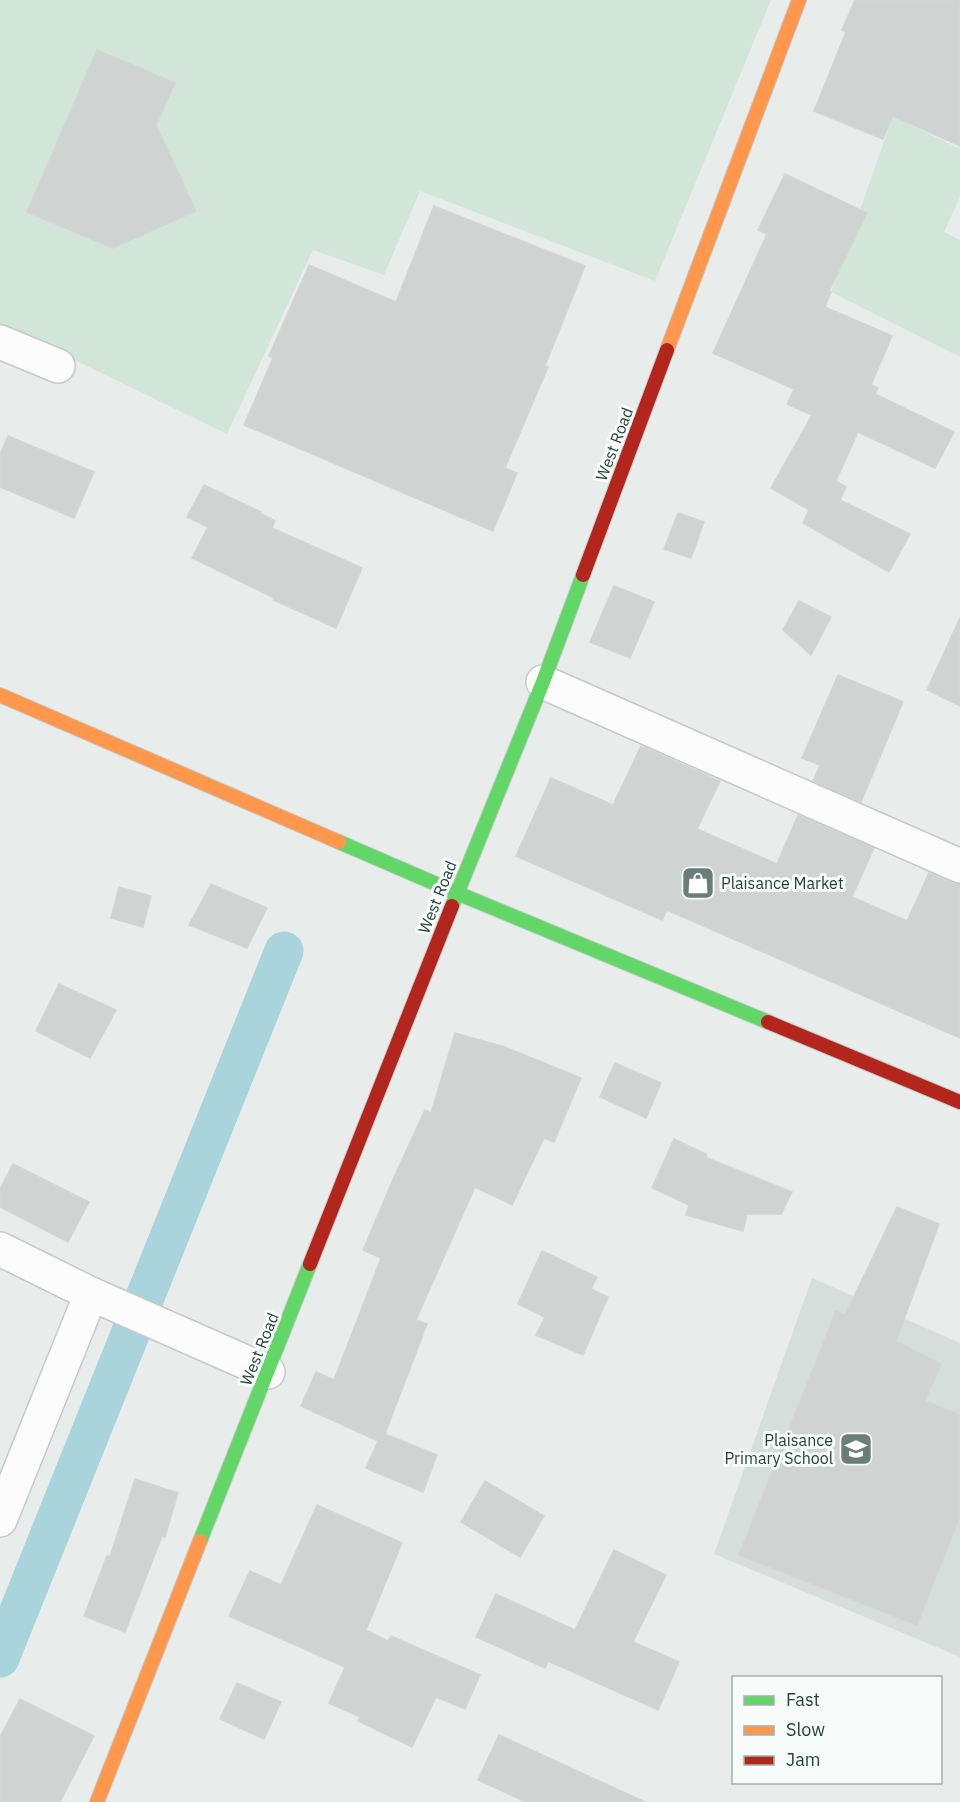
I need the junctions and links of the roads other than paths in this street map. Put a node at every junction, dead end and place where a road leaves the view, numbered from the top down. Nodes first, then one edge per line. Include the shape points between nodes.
1 (799, 0) edge
2 (0, 342) edge
3 (58, 366) dead end
4 (543, 682) junction
5 (0, 695) edge
6 (958, 858) edge
7 (456, 892) junction
8 (960, 1102) edge
9 (0, 1249) edge
10 (91, 1294) junction
11 (268, 1372) junction
12 (0, 1520) edge
13 (97, 1802) edge

1 - 4 street, West Road
2 - 3 street
4 - 6 street
4 - 7 street, West Road
5 - 7 street
7 - 8 street
7 - 11 street, West Road
9 - 10 street
10 - 11 street
10 - 12 street
11 - 13 street, West Road

